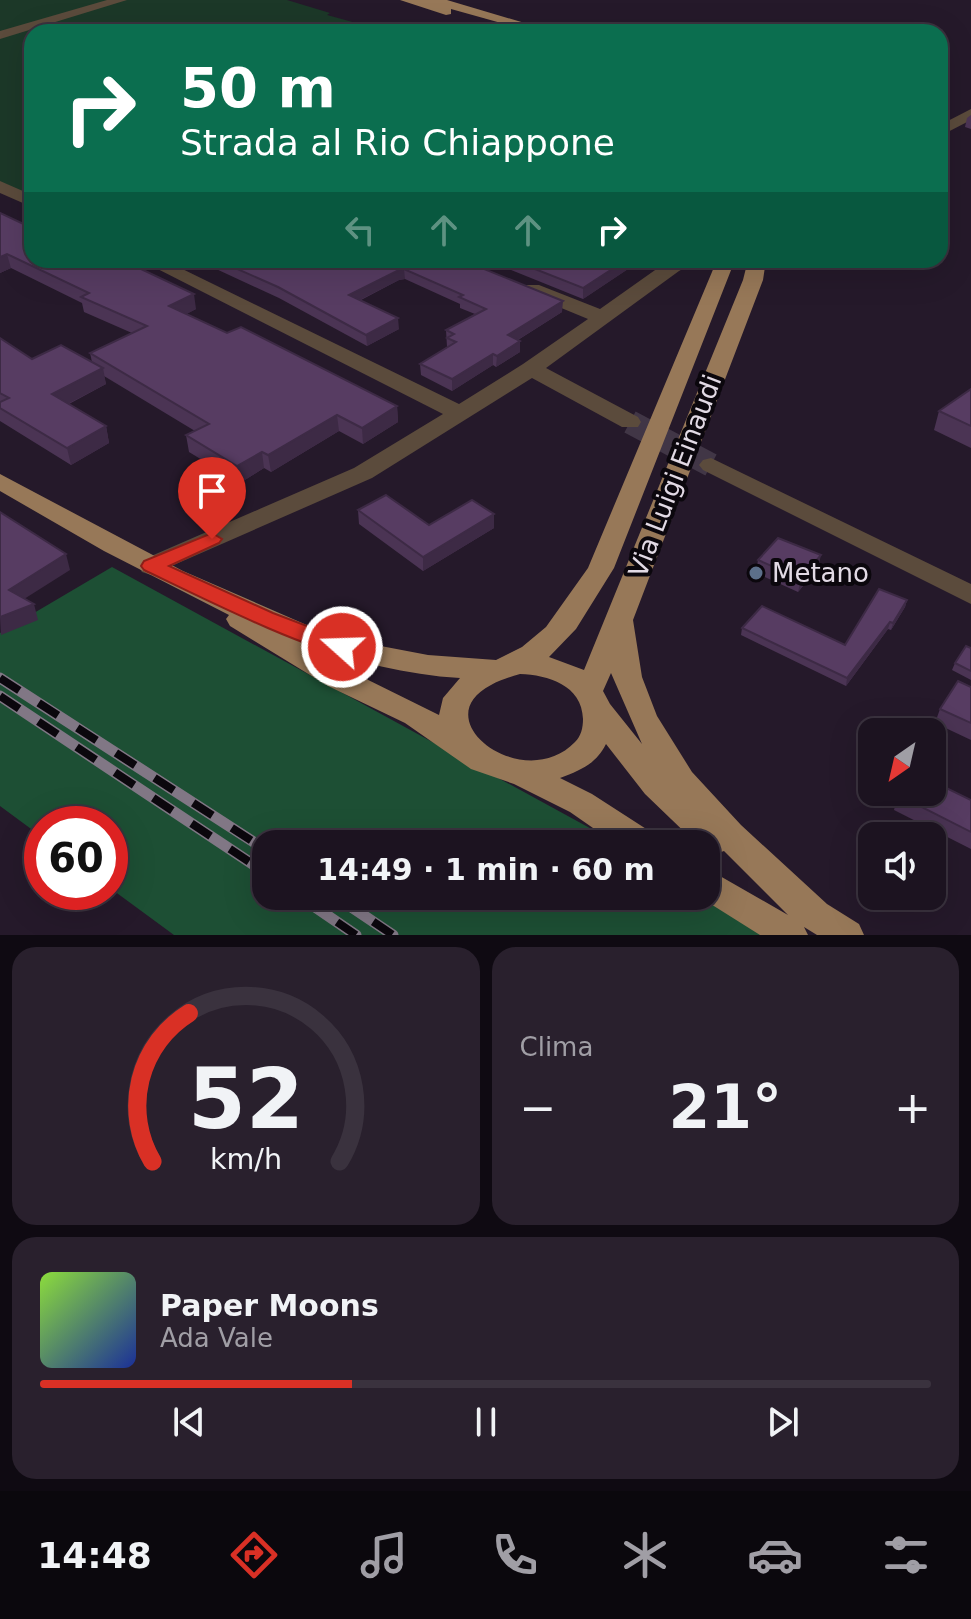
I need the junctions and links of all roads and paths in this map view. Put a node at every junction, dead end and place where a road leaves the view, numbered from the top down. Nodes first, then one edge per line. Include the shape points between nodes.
1 (121, 0) edge
2 (406, 0) edge
3 (433, 0) edge
4 (38, 24) edge
5 (489, 24) edge
6 (519, 24) edge
7 (24, 28) edge
8 (0, 35) edge
9 (971, 114) edge
10 (948, 127) edge
11 (0, 186) edge
12 (24, 198) edge
13 (171, 268) edge
14 (671, 268) edge
15 (723, 268) edge
16 (755, 268) edge
17 (518, 283) edge
18 (604, 318) junction
19 (531, 369) junction
20 (461, 414) junction
21 (630, 422) tunnel mouth
22 (711, 465) tunnel mouth
23 (0, 481) edge
24 (151, 566) junction
25 (180, 581) junction
26 (971, 595) edge
27 (620, 617) junction
28 (504, 666) junction
29 (593, 701) junction
30 (469, 751) junction
31 (521, 773) junction
32 (621, 830) edge
33 (720, 889) edge
34 (802, 925) edge
35 (846, 935) edge

1 - 4 street
2 - 5 main road
3 - 6 main road
7 - 8 street
9 - 10 street
11 - 12 street
13 - 20 street
14 - 18 street
15 - 28 main road, Via Luigi Einaudi via 601,568 579,609 538,653
16 - 27 main road, Via Luigi Einaudi
17 - 18 street
18 - 19 street
19 - 20 street
19 - 21 street
20 - 24 street via 363,473
22 - 26 street
23 - 24 main road
24 - 25 main road
25 - 28 main road via 295,630 391,662 449,670
25 - 30 main road via 338,678 416,715
27 - 29 main road, Via Luigi Einaudi
27 - 34 main road via 625,673 670,770
28 - 29 main road via 558,669 575,678
28 - 30 main road via 467,684 455,705 454,729
29 - 31 main road via 599,727 581,756 543,772
29 - 34 main road via 656,785
30 - 31 main road via 483,762
31 - 32 main road
33 - 34 main road
34 - 35 main road

